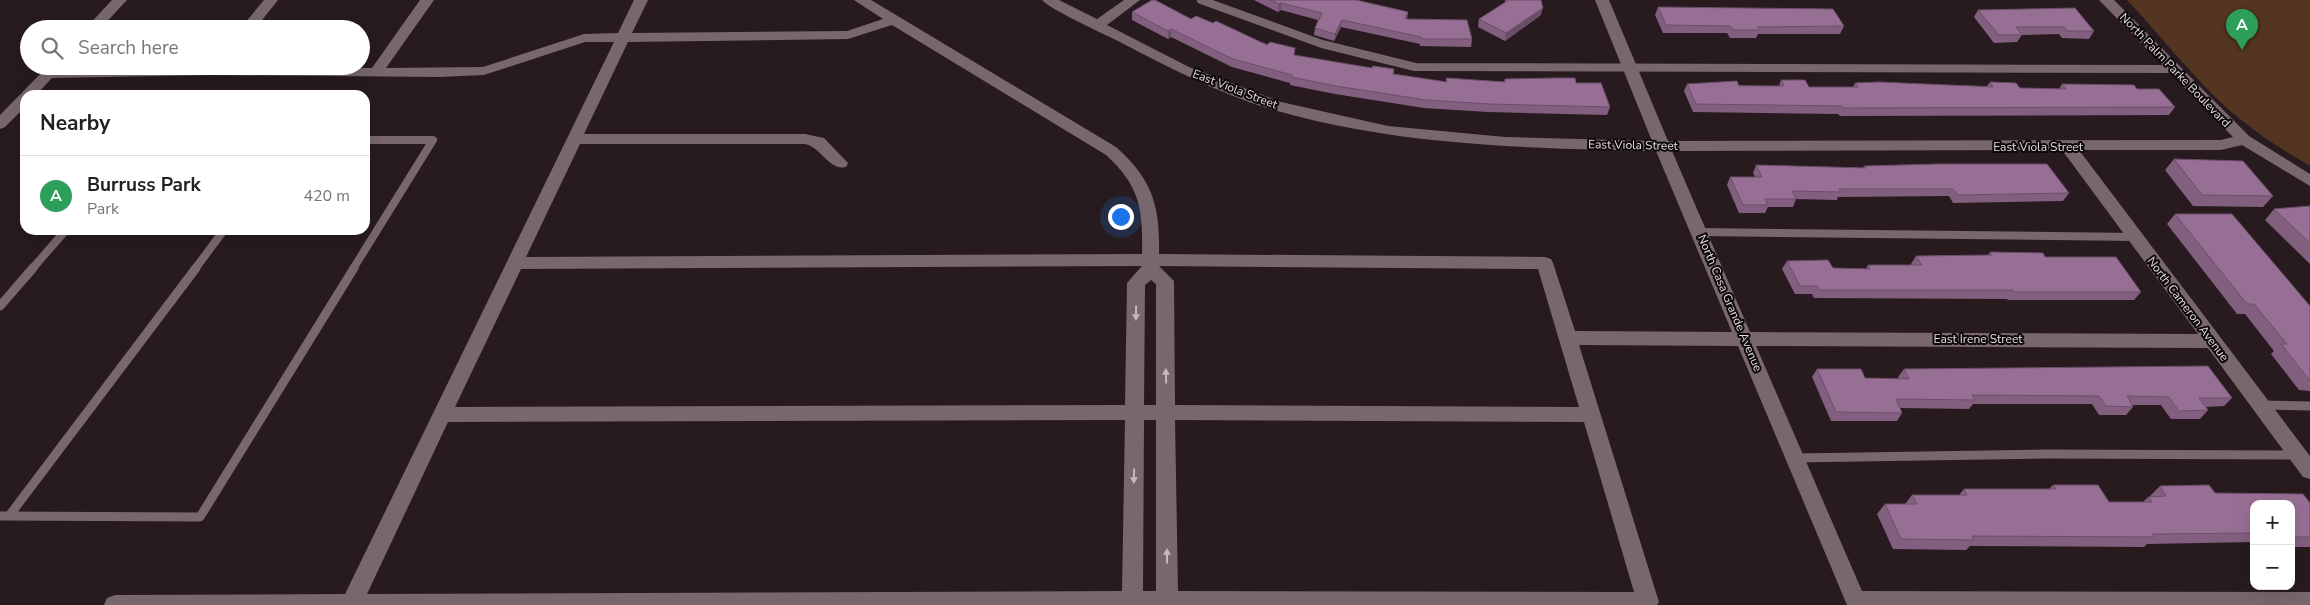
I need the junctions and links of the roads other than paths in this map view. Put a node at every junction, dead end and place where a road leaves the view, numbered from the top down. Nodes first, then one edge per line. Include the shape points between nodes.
1 (120, 0) edge
2 (271, 0) edge
3 (427, 0) edge
4 (641, 0) edge
5 (861, 0) edge
6 (1049, 0) edge
7 (1133, 0) edge
8 (1201, 0) edge
9 (1602, 0) edge
10 (2106, 0) edge
11 (101, 20) edge
12 (254, 20) edge
13 (893, 20) junction
14 (1096, 26) junction
15 (623, 38) junction
16 (1630, 68) junction
17 (2174, 68) junction
18 (370, 72) edge
19 (377, 72) junction
20 (47, 75) edge
21 (33, 90) edge
22 (20, 103) edge
23 (0, 124) edge
24 (576, 139) junction
25 (370, 140) edge
26 (2244, 140) junction
27 (1662, 146) junction
28 (2068, 147) junction
29 (840, 163) dead end
30 (2310, 181) edge
31 (1699, 232) junction
32 (62, 235) edge
33 (220, 235) edge
34 (2135, 237) junction
35 (516, 263) junction
36 (1150, 265) junction
37 (0, 306) edge
38 (1745, 337) junction
39 (1569, 338) junction
40 (2211, 341) junction
41 (2260, 405) junction
42 (2310, 406) edge
43 (1134, 412) junction
44 (1166, 412) junction
45 (441, 415) junction
46 (1592, 415) junction
47 (2298, 454) junction
48 (1796, 458) junction
49 (2310, 471) edge
50 (5, 516) edge
51 (2310, 602) edge
52 (352, 603) junction
53 (1132, 603) edge
54 (1167, 603) edge
55 (1857, 603) edge
56 (115, 605) edge

1 - 11 street
2 - 12 street
3 - 19 street
4 - 15 street
5 - 13 street
6 - 14 street, East Viola Street
7 - 14 street
8 - 16 lane via 1322,44 1415,67
9 - 16 street, North Casa Grande Avenue
10 - 17 street, North Palm Parke Boulevard
13 - 15 street via 848,35
13 - 36 street via 1111,150 1142,186 1148,209
14 - 27 street, East Viola Street via 1184,70 1277,106 1388,131 1504,142
15 - 19 street via 584,38 484,70
15 - 24 street
16 - 17 lane
16 - 27 street, North Casa Grande Avenue
17 - 26 street, North Palm Parke Boulevard
18 - 19 street
20 - 21 street
22 - 23 street
24 - 29 street via 805,139 818,142
24 - 35 street
25 - 50 lane via 433,140 200,517
26 - 28 street, East Viola Street via 2221,145
26 - 30 street, North Palm Parke Boulevard
27 - 28 street, East Viola Street
27 - 31 street, North Casa Grande Avenue
28 - 34 street, North Cameron Avenue
31 - 34 lane
31 - 38 street, North Casa Grande Avenue
32 - 37 lane
33 - 50 lane
34 - 40 street, North Cameron Avenue
35 - 36 street
35 - 45 street
36 - 39 street via 1545,263
36 -> 43 street via 1136,283
44 -> 36 street via 1165,281
38 - 39 street, East Irene Street
38 - 40 street, East Irene Street
38 - 48 street, North Casa Grande Avenue
39 - 46 street
40 - 41 street, North Cameron Avenue
41 - 42 lane
41 - 47 street, North Cameron Avenue
43 - 44 street
43 - 45 street
43 -> 53 street
44 - 46 street
54 -> 44 street
45 - 52 street
46 - 54 street via 1648,602
47 - 48 lane
47 - 49 street, North Cameron Avenue
48 - 55 street, North Casa Grande Avenue
51 - 55 street
52 - 53 street
52 - 56 street
53 - 54 street

